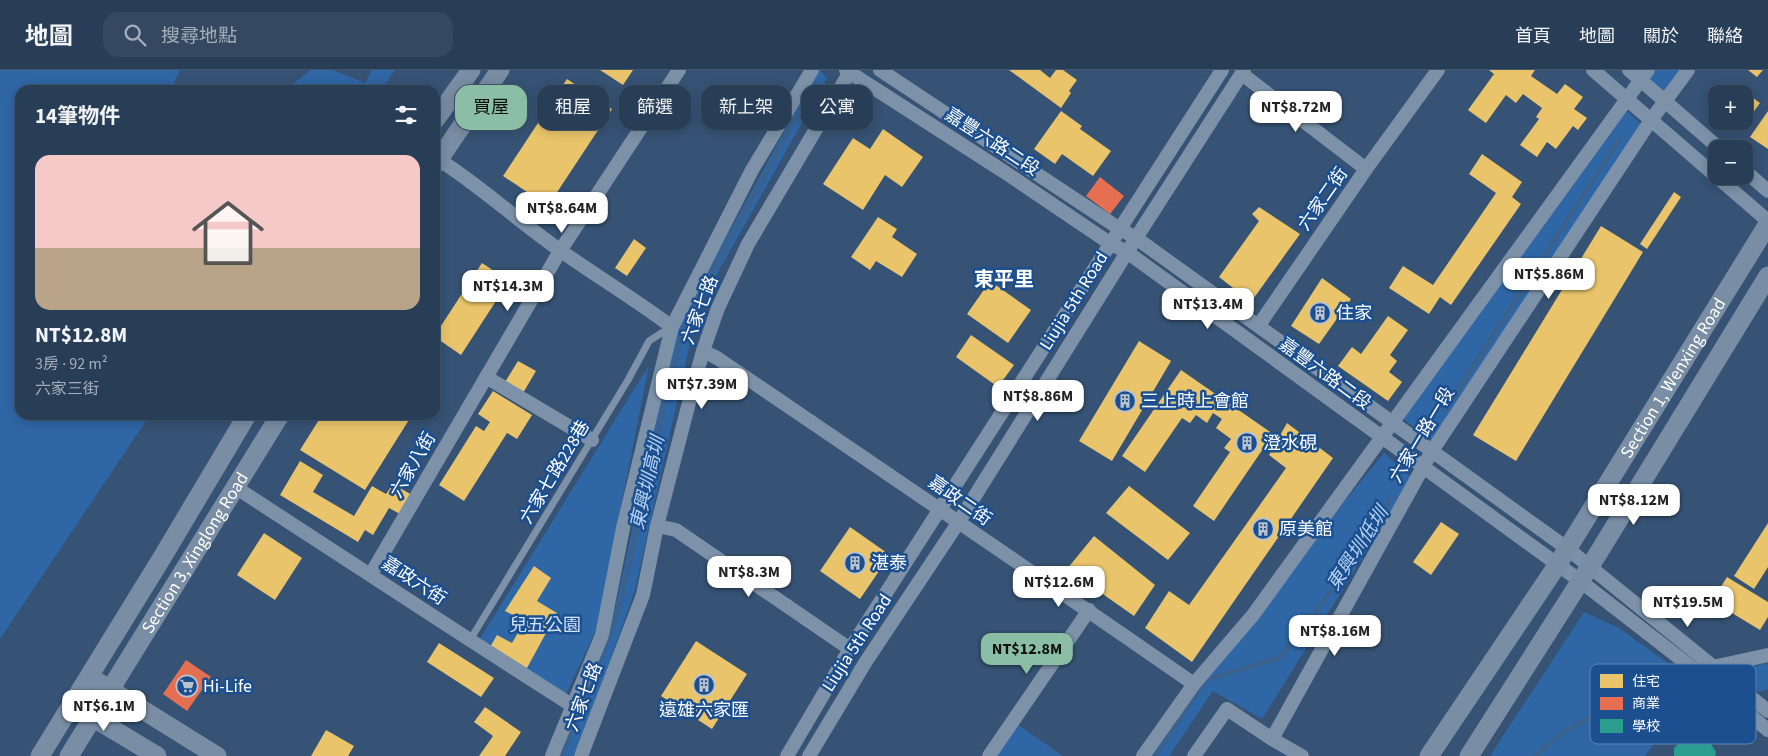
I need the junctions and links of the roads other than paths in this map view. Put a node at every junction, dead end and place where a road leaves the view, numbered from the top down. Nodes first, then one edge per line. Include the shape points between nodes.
1 (471, 70) edge
2 (500, 70) edge
3 (679, 70) edge
4 (812, 70) edge
5 (880, 70) edge
6 (1222, 70) edge
7 (1438, 70) edge
8 (1592, 70) edge
9 (1629, 70) edge
10 (1688, 70) edge
11 (849, 71) edge
12 (1243, 72) edge
13 (1644, 75) edge
14 (1626, 99) junction
15 (1665, 101) junction
16 (440, 113) edge
17 (1651, 120) junction
18 (1710, 140) edge
19 (440, 158) edge
20 (440, 163) edge
21 (1366, 169) junction
22 (1753, 178) edge
23 (1768, 191) edge
24 (1768, 223) edge
25 (1120, 229) junction
26 (1136, 238) junction
27 (1111, 244) junction
28 (560, 251) junction
29 (1127, 252) junction
30 (1768, 276) edge
31 (1259, 325) junction
32 (672, 327) junction
33 (703, 351) junction
34 (486, 377) junction
35 (244, 420) edge
36 (277, 420) edge
37 (1392, 423) junction
38 (1382, 438) junction
39 (592, 440) junction
40 (1432, 450) junction
41 (1423, 466) junction
42 (235, 487) junction
43 (939, 509) junction
44 (958, 523) junction
45 (657, 526) junction
46 (1563, 556) junction
47 (1584, 573) junction
48 (371, 574) junction
49 (1089, 610) junction
50 (470, 640) junction
51 (850, 649) junction
52 (1768, 655) edge
53 (1688, 664) edge
54 (1708, 664) edge
55 (1726, 664) edge
56 (89, 675) junction
57 (1194, 684) junction
58 (108, 690) junction
59 (1761, 698) edge
60 (72, 704) junction
61 (573, 706) junction
62 (1768, 711) edge
63 (93, 717) junction
64 (1756, 720) edge
65 (1768, 730) edge
66 (1272, 739) junction
67 (40, 756) edge
68 (69, 756) edge
69 (157, 756) edge
70 (217, 756) edge
71 (552, 756) edge
72 (581, 756) edge
73 (787, 756) edge
74 (808, 756) edge
75 (989, 756) edge
76 (1144, 756) edge
77 (1194, 756) edge
78 (1302, 756) edge
79 (1429, 756) edge
80 (1469, 756) edge

1 - 16 street
2 - 19 street
3 - 28 street, 六家八街
4 - 32 street, 六家七路 via 752,170
5 - 25 street, 嘉豐六路二段
6 - 25 street, Liujia 5th Road
7 - 21 street, 六家二街
8 - 14 street
9 - 13 street
10 - 15 street, 六家一路一段
11 - 27 street, 嘉豐六路二段
11 - 33 street, 六家七路 via 748,244 718,308
12 - 21 street
12 - 26 street, Liujia 5th Road
13 - 14 street, 六家一路一段
13 - 15 street
14 - 17 street
14 - 37 street, 六家一路一段
15 - 17 street, 六家一路一段
15 - 18 street
17 - 24 street
17 - 40 street, 六家一路一段
20 - 28 street via 458,172
21 - 31 street, 六家二街
22 - 23 street
24 - 46 street, Section 1, Wenxing Road
25 - 26 street, 嘉豐六路二段
25 - 27 street, Liujia 5th Road
26 - 29 street, Liujia 5th Road
26 - 31 street, 嘉豐六路二段
27 - 29 street, 嘉豐六路二段
27 - 43 street, Liujia 5th Road
28 - 32 street
28 - 34 street, 六家八街
29 - 38 street, 嘉豐六路二段
29 - 44 street, Liujia 5th Road
30 - 47 street, Section 1, Wenxing Road
31 - 37 street, 嘉豐六路二段
32 - 39 lane, 六家七路228巷 via 648,342
32 - 61 street, 六家七路 via 623,528 602,635
33 - 43 street, 嘉政二街
33 - 45 street, 六家七路
34 - 39 street
34 - 48 street, 六家八街
35 - 56 street, Section 3, Xinglong Road
36 - 42 street, Section 3, Xinglong Road
37 - 38 street, 六家一路一段
37 - 40 street, 嘉豐六路二段
38 - 41 street, 嘉豐六路二段
38 - 57 street, 六家一路一段 via 1253,615
39 - 50 lane, 六家七路228巷
40 - 41 street, 六家一路一段
40 - 46 street, 嘉豐六路二段
41 - 46 street, 嘉豐六路二段
41 - 66 street, 六家一路一段
42 - 48 street, 嘉政六街
42 - 58 street, Section 3, Xinglong Road
43 - 44 street, 嘉政二街
43 - 51 street, Liujia 5th Road
44 - 49 street, 嘉政二街
44 - 74 street, Liujia 5th Road
45 - 51 street via 676,530
45 - 72 street, 六家七路 via 643,594
46 - 47 street, 嘉豐六路二段
46 - 79 street, Section 1, Wenxing Road
47 - 53 street
47 - 54 street
47 - 80 street, Section 1, Wenxing Road
48 - 50 street, 嘉政六街
49 - 57 street, 嘉政二街
49 - 75 street
50 - 61 street, 嘉政六街
51 - 73 street, Liujia 5th Road
52 - 55 street
56 - 58 street
56 - 60 street, Section 3, Xinglong Road
57 - 76 street, 六家一路一段
58 - 63 street, Section 3, Xinglong Road
58 - 70 street
59 - 62 street
60 - 63 street
60 - 67 street, Section 3, Xinglong Road
61 - 71 street, 六家七路
63 - 68 street, Section 3, Xinglong Road
63 - 69 street
64 - 65 street
66 - 77 street via 1227,708
66 - 78 street

